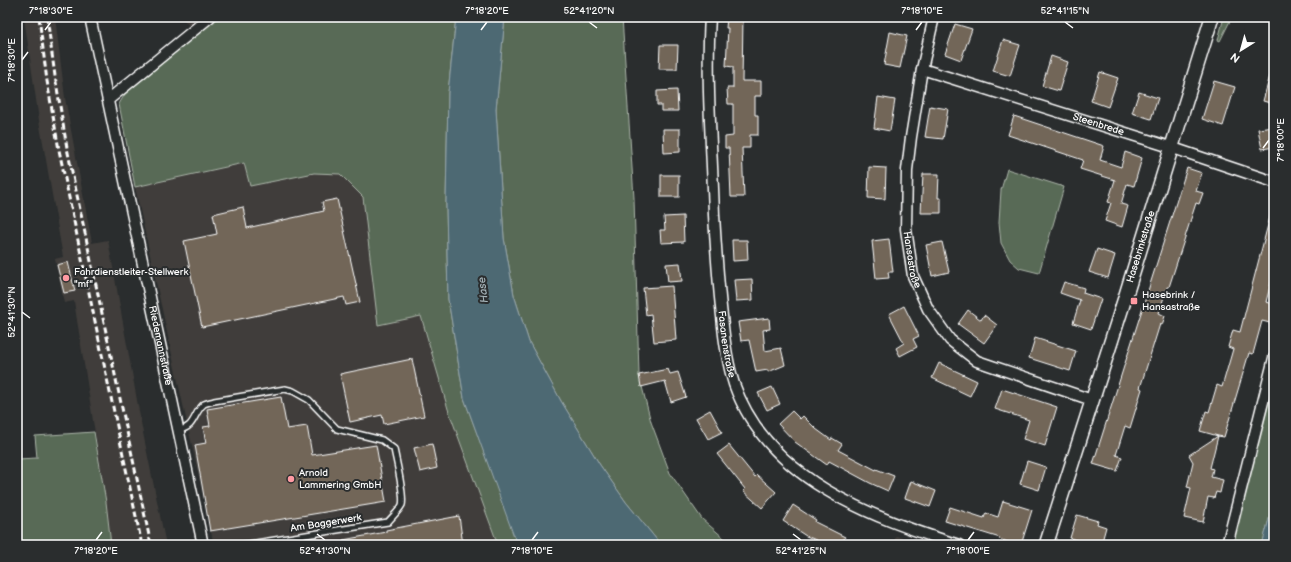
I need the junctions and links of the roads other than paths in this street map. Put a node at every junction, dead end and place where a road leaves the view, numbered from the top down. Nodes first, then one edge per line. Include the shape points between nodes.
1 (90, 17) edge
2 (210, 17) edge
3 (710, 17) edge
4 (934, 17) edge
5 (1212, 17) edge
6 (922, 69) junction
7 (108, 100) junction
8 (1172, 148) junction
9 (1274, 182) edge
10 (1274, 358) edge
11 (1092, 400) junction
12 (179, 430) junction
13 (203, 545) edge
14 (243, 545) edge
15 (959, 545) edge
16 (1046, 545) edge
17 (1227, 545) edge

1 - 7 street, Riedemannstraße
2 - 7 street
3 - 15 street, Fasanenstraße via 709,94 717,258 725,347 734,384 763,437 803,474 849,503 876,516
4 - 6 street, Hansastraße
5 - 8 street, Hasebrinkstraße
6 - 8 street, Steenbrede
6 - 11 street, Hansastraße via 907,170 906,229 913,276 928,309 950,340 977,361
7 - 12 street, Riedemannstraße
8 - 9 street, Steenbrede
8 - 11 street, Hasebrinkstraße
10 - 17 street
11 - 16 street, Hasebrinkstraße
12 - 13 street, Riedemannstraße
12 - 14 lane, Am Baggerwerk via 190,425 204,404 285,389 309,400 337,429 382,440 394,449 402,504 388,522

